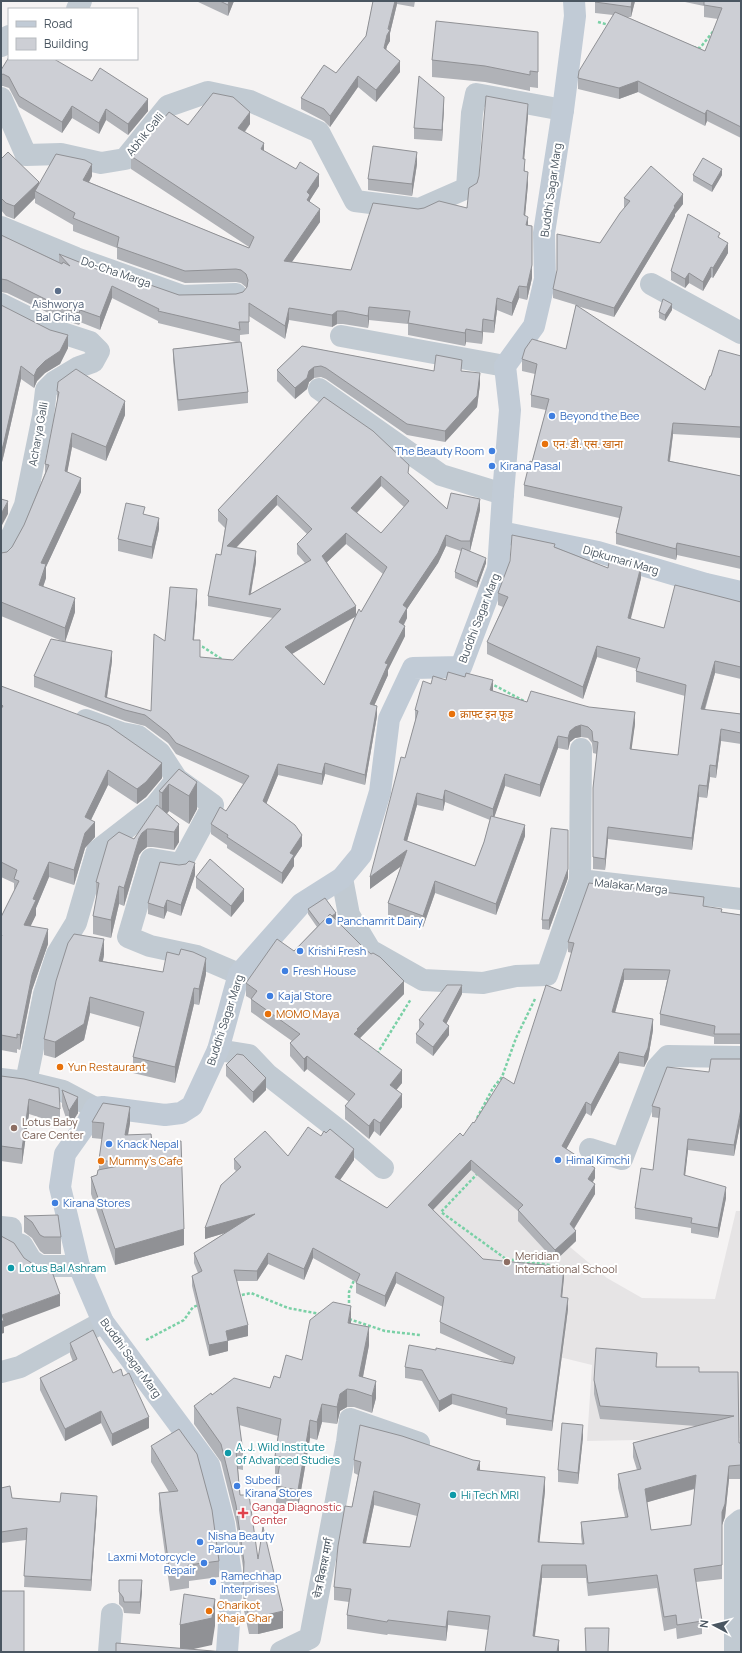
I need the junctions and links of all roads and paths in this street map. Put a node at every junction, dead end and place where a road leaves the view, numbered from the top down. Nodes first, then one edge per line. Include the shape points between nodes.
1 (575, 8) edge
2 (612, 26) edge
3 (716, 27) edge
4 (8, 36) edge
5 (686, 45) edge
6 (1, 46) edge
7 (1, 98) edge
8 (563, 110) junction
9 (1, 227) edge
10 (651, 284) dead end
11 (236, 294) edge
12 (1, 304) edge
13 (741, 333) edge
14 (341, 336) dead end
15 (506, 366) junction
16 (319, 389) dead end
17 (503, 494) junction
18 (500, 532) junction
19 (1, 555) edge
20 (741, 592) edge
21 (190, 645) edge
22 (229, 664) edge
23 (461, 667) junction
24 (529, 705) edge
25 (65, 712) edge
26 (581, 749) dead end
27 (177, 779) junction
28 (342, 878) junction
29 (580, 880) junction
30 (741, 898) edge
31 (238, 974) junction
32 (547, 975) junction
33 (423, 980) junction
34 (218, 1050) junction
35 (377, 1054) edge
36 (741, 1057) edge
37 (1, 1079) edge
38 (26, 1082) junction
39 (95, 1108) junction
40 (475, 1122) edge
41 (590, 1149) dead end
42 (383, 1168) dead end
43 (480, 1171) edge
44 (1, 1227) edge
45 (79, 1266) junction
46 (565, 1267) edge
47 (356, 1275) edge
48 (236, 1296) edge
49 (200, 1305) edge
50 (324, 1315) edge
51 (343, 1317) edge
52 (349, 1319) junction
53 (103, 1322) junction
54 (420, 1335) dead end
55 (124, 1351) junction
56 (1, 1372) edge
57 (441, 1450) edge
58 (741, 1520) edge
59 (112, 1614) dead end
60 (109, 1652) edge
61 (227, 1652) edge
62 (281, 1652) edge
63 (735, 1652) edge

1 - 2 path
1 - 8 street, Buddhi Sagar Marg
3 - 5 path via 700,48
4 - 6 street
7 - 8 street, Abhik Galli via 26,155 61,154 101,163 125,158 168,106 208,92 250,101 319,132 355,201 418,209 467,188 472,113 476,94
8 - 15 street, Buddhi Sagar Marg via 544,233 545,279 534,326
9 - 11 street, Do-Cha Marga via 76,258 183,296
10 - 13 street
12 - 19 street, Acharya Galli via 56,331 90,342 99,350 93,362 79,367 46,390 25,505
14 - 15 street
15 - 17 street, Buddhi Sagar Marg via 510,410
16 - 17 street via 441,475
17 - 18 street, Buddhi Sagar Marg
18 - 20 street, Dipkumari Marg via 598,552
18 - 23 street, Buddhi Sagar Marg via 498,569
21 - 22 path via 203,647
23 - 24 path
23 - 28 street, Buddhi Sagar Marg via 413,668 389,719 380,792 361,855
25 - 27 street via 122,733 138,736 160,753
26 - 29 street, Malakar Marga
27 - 31 street via 213,805 181,864 151,859 128,937 150,946 197,956
27 - 38 street via 155,806 97,852 76,923 57,954 44,994
28 - 31 street, Buddhi Sagar Marg via 301,904
28 - 33 street via 349,915 370,950
29 - 30 street, Malakar Marga
29 - 32 street
31 - 34 street, Buddhi Sagar Marg
32 - 33 street via 516,976 483,983
32 - 40 path via 516,1038 502,1077 493,1088
33 - 35 path
34 - 39 street, Buddhi Sagar Marg via 192,1106 182,1113 164,1115
34 - 42 street via 249,1055 268,1075
36 - 41 street via 668,1056 657,1068 622,1159
37 - 38 street
38 - 39 street via 63,1091
39 - 45 street, Buddhi Sagar Marg via 65,1154 60,1187
43 - 46 path via 441,1212 506,1259
44 - 45 street via 11,1228 11,1241 22,1244 31,1260 40,1266
45 - 53 street, Buddhi Sagar Marg
47 - 52 path via 349,1292
48 - 50 path via 251,1293 288,1308
49 - 55 path via 193,1307 184,1320
51 - 52 path
52 - 54 path via 385,1331
53 - 55 street, Buddhi Sagar Marg
53 - 56 street via 20,1367
55 - 61 street, Buddhi Sagar Marg via 209,1465 224,1524 232,1581
57 - 62 street, चेत्र बिकाश मार्ग via 350,1419 310,1638
58 - 63 street via 735,1525
59 - 60 street

